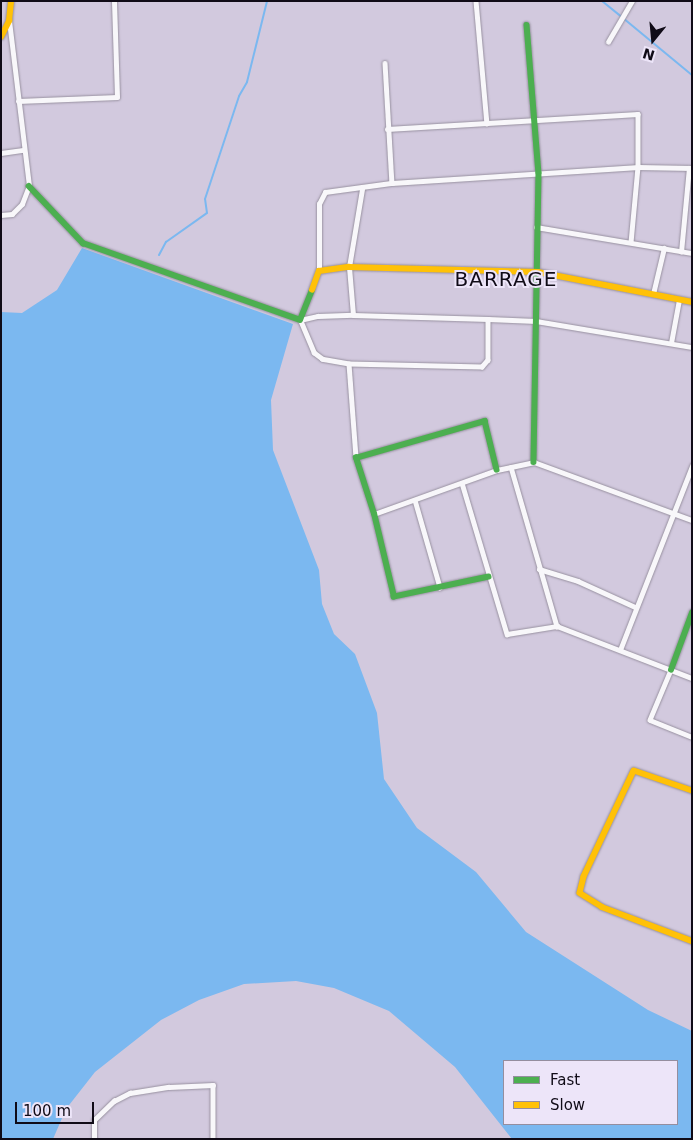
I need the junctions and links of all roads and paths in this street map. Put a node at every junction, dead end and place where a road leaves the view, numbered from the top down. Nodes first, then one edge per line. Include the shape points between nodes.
1 (11, 1) edge
2 (114, 1) edge
3 (476, 1) edge
4 (632, 1) edge
5 (10, 21) junction
6 (527, 25) dead end
7 (1, 37) edge
8 (608, 42) dead end
9 (385, 63) dead end
10 (18, 101) junction
11 (536, 122) junction
12 (487, 124) junction
13 (387, 129) junction
14 (23, 150) junction
15 (1, 153) edge
16 (638, 167) junction
17 (690, 168) edge
18 (539, 173) junction
19 (392, 182) junction
20 (28, 186) junction
21 (362, 189) junction
22 (685, 209) junction
23 (692, 210) edge
24 (1, 214) edge
25 (536, 227) junction
26 (631, 242) junction
27 (664, 248) junction
28 (681, 252) junction
29 (692, 253) edge
30 (350, 267) junction
31 (319, 271) junction
32 (538, 272) junction
33 (653, 294) junction
34 (678, 300) junction
35 (692, 302) edge
36 (353, 315) junction
37 (488, 319) junction
38 (300, 320) junction
39 (536, 321) junction
40 (671, 343) junction
41 (692, 347) edge
42 (349, 364) junction
43 (356, 458) junction
44 (534, 462) junction
45 (692, 466) edge
46 (511, 467) junction
47 (497, 470) junction
48 (462, 483) junction
49 (416, 500) junction
50 (673, 512) junction
51 (374, 514) junction
52 (692, 520) edge
53 (539, 569) junction
54 (489, 577) junction
55 (440, 588) junction
56 (635, 607) junction
57 (692, 613) edge
58 (557, 626) junction
59 (620, 650) junction
60 (671, 670) junction
61 (692, 678) edge
62 (692, 737) edge
63 (692, 791) edge
64 (692, 941) edge
65 (94, 1139) edge
66 (214, 1139) edge

1 - 5 street
2 - 10 street via 117,97
3 - 12 street
4 - 8 street
5 - 7 street
5 - 10 street
6 - 11 street
9 - 13 street
10 - 14 street
11 - 12 street
11 - 16 street via 638,114
11 - 18 street
12 - 13 street
13 - 19 street
14 - 15 street
14 - 20 street
16 - 17 street
16 - 18 street
16 - 26 street
17 - 22 street
18 - 19 street
18 - 25 street
19 - 21 street
20 - 24 street via 22,204 12,214
20 - 38 street via 83,243
21 - 30 street
21 - 31 street via 325,192 319,204
22 - 23 street
22 - 28 street
25 - 26 street
25 - 32 street
26 - 27 street
27 - 28 street
27 - 33 street
28 - 29 street
30 - 31 street
30 - 32 street
30 - 36 street
31 - 38 street
32 - 33 street
32 - 39 street
33 - 34 street
34 - 35 street
34 - 40 street
36 - 37 street
36 - 38 street
37 - 39 street
37 - 42 street via 488,360 482,367
38 - 42 street via 317,356
39 - 40 street
39 - 44 street
40 - 41 street
42 - 43 street
43 - 47 street via 485,420
43 - 51 street
44 - 46 street
44 - 50 street
45 - 50 street
46 - 47 street
46 - 53 street
47 - 48 street
48 - 49 street
48 - 54 street
49 - 51 street
49 - 55 street
50 - 52 street
50 - 56 street
51 - 55 street via 394,598
53 - 56 street via 578,581
53 - 58 street
54 - 55 street
54 - 58 street via 507,634
56 - 59 street
57 - 60 street
58 - 59 street
59 - 60 street
60 - 61 street
60 - 62 street via 650,720
63 - 64 street via 634,771 584,877 580,894 602,907
65 - 66 street via 94,1120 114,1101 130,1093 214,1085

